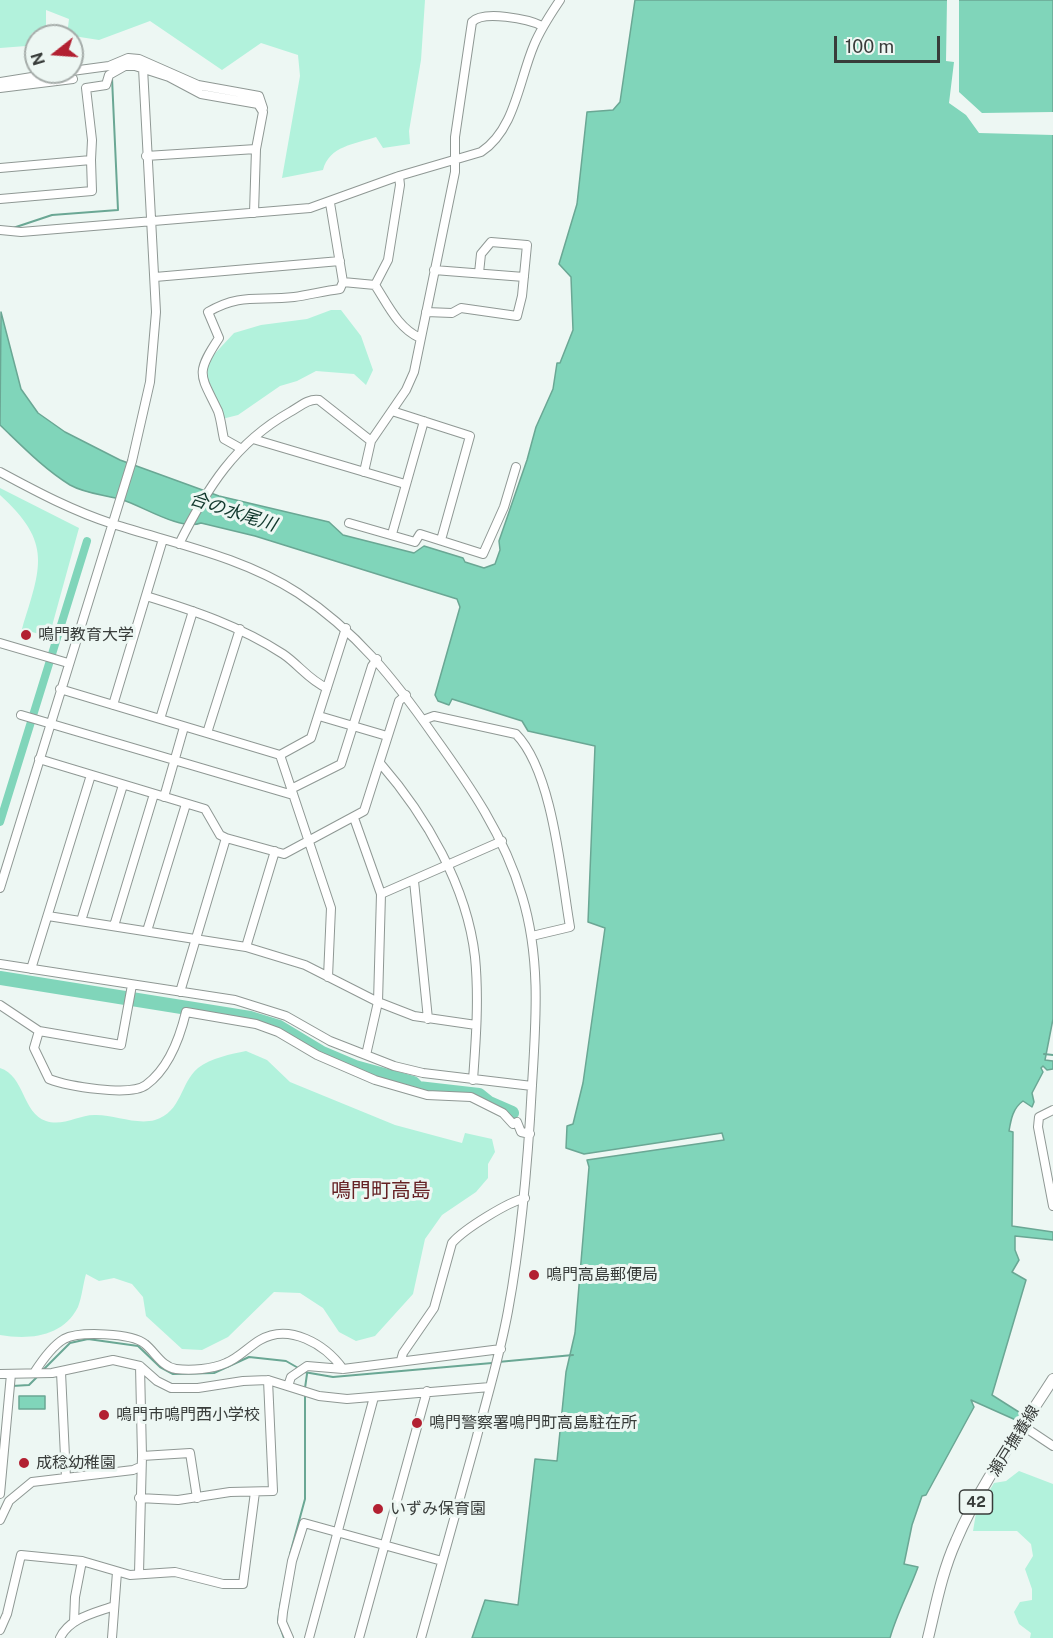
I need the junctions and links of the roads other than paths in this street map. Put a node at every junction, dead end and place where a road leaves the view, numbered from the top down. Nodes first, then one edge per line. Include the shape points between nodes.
1 (560, 0) edge
2 (542, 26) junction
3 (143, 68) junction
4 (84, 72) edge
5 (24, 78) edge
6 (0, 82) edge
7 (24, 84) edge
8 (0, 88) edge
9 (263, 112) junction
10 (256, 149) junction
11 (146, 156) junction
12 (455, 159) junction
13 (91, 160) junction
14 (0, 168) edge
15 (399, 176) junction
16 (0, 199) edge
17 (330, 203) junction
18 (254, 213) junction
19 (149, 221) junction
20 (0, 230) edge
21 (340, 261) junction
22 (434, 270) junction
23 (480, 273) junction
24 (155, 277) junction
25 (525, 277) junction
26 (343, 282) junction
27 (375, 285) junction
28 (426, 312) junction
29 (420, 338) junction
30 (392, 411) junction
31 (424, 421) junction
32 (252, 439) junction
33 (371, 441) junction
34 (240, 448) junction
35 (516, 467) dead end
36 (0, 472) edge
37 (364, 472) junction
38 (405, 484) junction
39 (111, 523) junction
40 (350, 523) dead end
41 (392, 534) junction
42 (163, 539) junction
43 (441, 540) junction
44 (179, 544) junction
45 (146, 596) junction
46 (193, 611) junction
47 (346, 628) junction
48 (240, 629) junction
49 (0, 643) edge
50 (377, 659) junction
51 (68, 663) junction
52 (327, 688) junction
53 (60, 689) junction
54 (406, 695) junction
55 (113, 705) junction
56 (23, 716) dead end
57 (319, 716) junction
58 (160, 719) junction
59 (423, 720) junction
60 (45, 722) junction
61 (353, 725) junction
62 (184, 727) junction
63 (207, 733) junction
64 (387, 736) junction
65 (280, 755) junction
66 (39, 759) junction
67 (174, 761) junction
68 (380, 763) junction
69 (91, 775) junction
70 (123, 785) junction
71 (292, 792) junction
72 (154, 794) junction
73 (164, 797) junction
74 (186, 804) junction
75 (354, 818) junction
76 (226, 838) junction
77 (310, 841) junction
78 (502, 841) junction
79 (274, 851) junction
80 (448, 866) junction
81 (414, 881) junction
82 (0, 888) edge
83 (381, 894) junction
84 (48, 916) junction
85 (81, 921) junction
86 (114, 926) junction
87 (147, 931) junction
88 (532, 936) junction
89 (195, 939) junction
90 (246, 947) junction
91 (0, 963) edge
92 (31, 969) junction
93 (328, 977) junction
94 (132, 984) junction
95 (180, 992) junction
96 (378, 1002) junction
97 (0, 1005) edge
98 (428, 1019) junction
99 (476, 1026) junction
100 (39, 1031) junction
101 (366, 1055) junction
102 (473, 1080) junction
103 (532, 1086) junction
104 (1053, 1110) edge
105 (530, 1133) junction
106 (525, 1198) junction
107 (1053, 1206) edge
108 (500, 1351) junction
109 (401, 1360) junction
110 (140, 1366) junction
111 (343, 1369) junction
112 (61, 1372) junction
113 (34, 1373) junction
114 (0, 1374) edge
115 (11, 1374) junction
116 (1053, 1379) edge
117 (268, 1380) junction
118 (288, 1386) junction
119 (490, 1387) junction
120 (428, 1391) junction
121 (374, 1396) junction
122 (1023, 1426) junction
123 (1053, 1446) edge
124 (2, 1447) edge
125 (142, 1456) junction
126 (141, 1467) junction
127 (66, 1478) junction
128 (255, 1492) junction
129 (0, 1494) edge
130 (139, 1498) junction
131 (197, 1498) junction
132 (0, 1520) edge
133 (339, 1533) junction
134 (386, 1546) junction
135 (82, 1561) junction
136 (442, 1561) junction
137 (117, 1572) junction
138 (139, 1573) junction
139 (114, 1606) junction
140 (74, 1622) junction
141 (0, 1630) edge
142 (60, 1638) edge
143 (112, 1638) edge
144 (289, 1638) edge
145 (309, 1638) edge
146 (359, 1638) edge
147 (421, 1638) edge
148 (928, 1638) edge

1 - 2 street
2 - 12 street via 501,134 481,152
2 - 12 street via 527,19 481,16 472,22
3 - 9 street via 201,94 258,104
3 - 11 street
3 - 13 street via 125,66 109,75 106,86 86,88
4 - 9 street via 128,58 139,59 206,87 259,96
5 - 6 street
7 - 8 street
9 - 10 street
10 - 11 street
10 - 18 street
11 - 19 street
12 - 15 street
12 - 22 street
13 - 14 street
13 - 16 street via 92,191
15 - 17 street
15 - 27 street via 388,260
17 - 18 street
17 - 21 street
18 - 19 street
19 - 20 street via 21,232
19 - 24 street
21 - 24 street
21 - 26 street
22 - 23 street
22 - 28 street
23 - 25 street
23 - 25 street via 481,254 491,242 527,245
24 - 39 street via 152,373 132,461
25 - 28 street via 517,316 461,308 452,313
26 - 27 street
26 - 34 street via 340,289 294,297 241,298 218,304 208,312 219,338 204,363 203,382 219,414 224,439
27 - 29 street via 396,319
28 - 29 street
29 - 30 street via 414,372
30 - 31 street
30 - 33 street
31 - 38 street
31 - 43 street via 470,436
32 - 33 street via 272,422 315,399
32 - 34 street
32 - 37 street
33 - 37 street
34 - 44 street via 209,489
35 - 43 street via 485,552
36 - 39 street via 70,508
37 - 38 street
38 - 41 street
39 - 42 street
39 - 51 street
40 - 41 street
41 - 43 street via 415,542 420,534
42 - 44 street
42 - 45 street
44 - 47 street via 269,577
45 - 46 street
45 - 55 street
46 - 48 street
46 - 58 street
47 - 50 street
47 - 52 street
48 - 52 street via 284,655
48 - 63 street
49 - 51 street
50 - 54 street
50 - 61 street
51 - 53 street
52 - 57 street
53 - 55 street
53 - 60 street
54 - 59 street
54 - 64 street via 399,701
55 - 58 street
56 - 60 street
57 - 61 street
57 - 65 street via 311,738
58 - 62 street
59 - 78 street via 485,808
59 - 88 street via 434,716 516,735 532,758 549,805 570,927
60 - 66 street
60 - 67 street
61 - 64 street
61 - 71 street via 341,764
62 - 63 street
62 - 67 street
63 - 65 street
64 - 68 street
65 - 71 street
66 - 69 street
66 - 82 street
67 - 71 street
67 - 73 street
68 - 75 street via 364,811
68 - 80 street via 418,815
69 - 70 street
69 - 84 street
70 - 72 street
70 - 85 street
71 - 77 street
72 - 73 street
72 - 86 street
73 - 74 street
74 - 76 street via 206,809 220,835
74 - 87 street
75 - 77 street
75 - 83 street
76 - 79 street
76 - 89 street
77 - 79 street via 284,854
77 - 93 street via 331,908
78 - 80 street
78 - 88 street
79 - 90 street
80 - 81 street
80 - 99 street via 471,935
81 - 83 street
81 - 98 street
83 - 96 street
84 - 85 street
84 - 92 street
85 - 86 street
86 - 87 street
87 - 89 street
88 - 103 street via 537,994
89 - 90 street
89 - 95 street
90 - 93 street
91 - 92 street
92 - 94 street
93 - 96 street
94 - 95 street
94 - 100 street via 121,1045
95 - 101 street via 262,1007
96 - 98 street
96 - 101 street
97 - 100 street
98 - 99 street
99 - 102 street
100 - 105 street via 34,1048 49,1080 93,1089 128,1089 147,1084 157,1073 180,1035 186,1012 256,1024 375,1080 427,1095 471,1097 503,1113 513,1124 517,1122 521,1132
101 - 102 street via 423,1073
102 - 103 street
103 - 105 street
104 - 107 street via 1039,1117 1038,1126
105 - 106 street
106 - 108 street
106 - 109 street via 513,1201 452,1243 434,1308
108 - 109 street
108 - 119 street
109 - 111 street
110 - 112 street via 113,1360
110 - 117 street via 171,1388
110 - 125 street
111 - 113 street via 320,1348 295,1334 275,1332 234,1360 213,1368 177,1369 169,1367 138,1339 87,1334 61,1341
111 - 118 street via 304,1366 291,1377
112 - 113 street
112 - 127 street
113 - 115 street
114 - 115 street
115 - 124 street
116 - 122 main road, 瀬戸撫養線 / 42
117 - 118 street
117 - 128 street via 273,1491
118 - 121 street via 309,1394 347,1399
119 - 120 street
119 - 136 street
120 - 121 street
120 - 134 street
121 - 133 street
122 - 123 street
122 - 148 main road, 瀬戸撫養線 / 42 via 956,1540
124 - 129 street
125 - 126 street
125 - 131 street via 190,1453
126 - 127 street
126 - 130 street
127 - 132 street via 25,1486 9,1500
128 - 131 street
128 - 138 street via 243,1584 223,1584 175,1572
130 - 131 street
130 - 138 street
133 - 134 street
133 - 144 street via 304,1523 283,1612 282,1622
133 - 145 street
134 - 136 street
134 - 146 street
135 - 137 street
135 - 140 street
135 - 141 street via 21,1555
136 - 147 street
137 - 138 street
137 - 139 street
139 - 140 street
139 - 143 street
140 - 142 street

